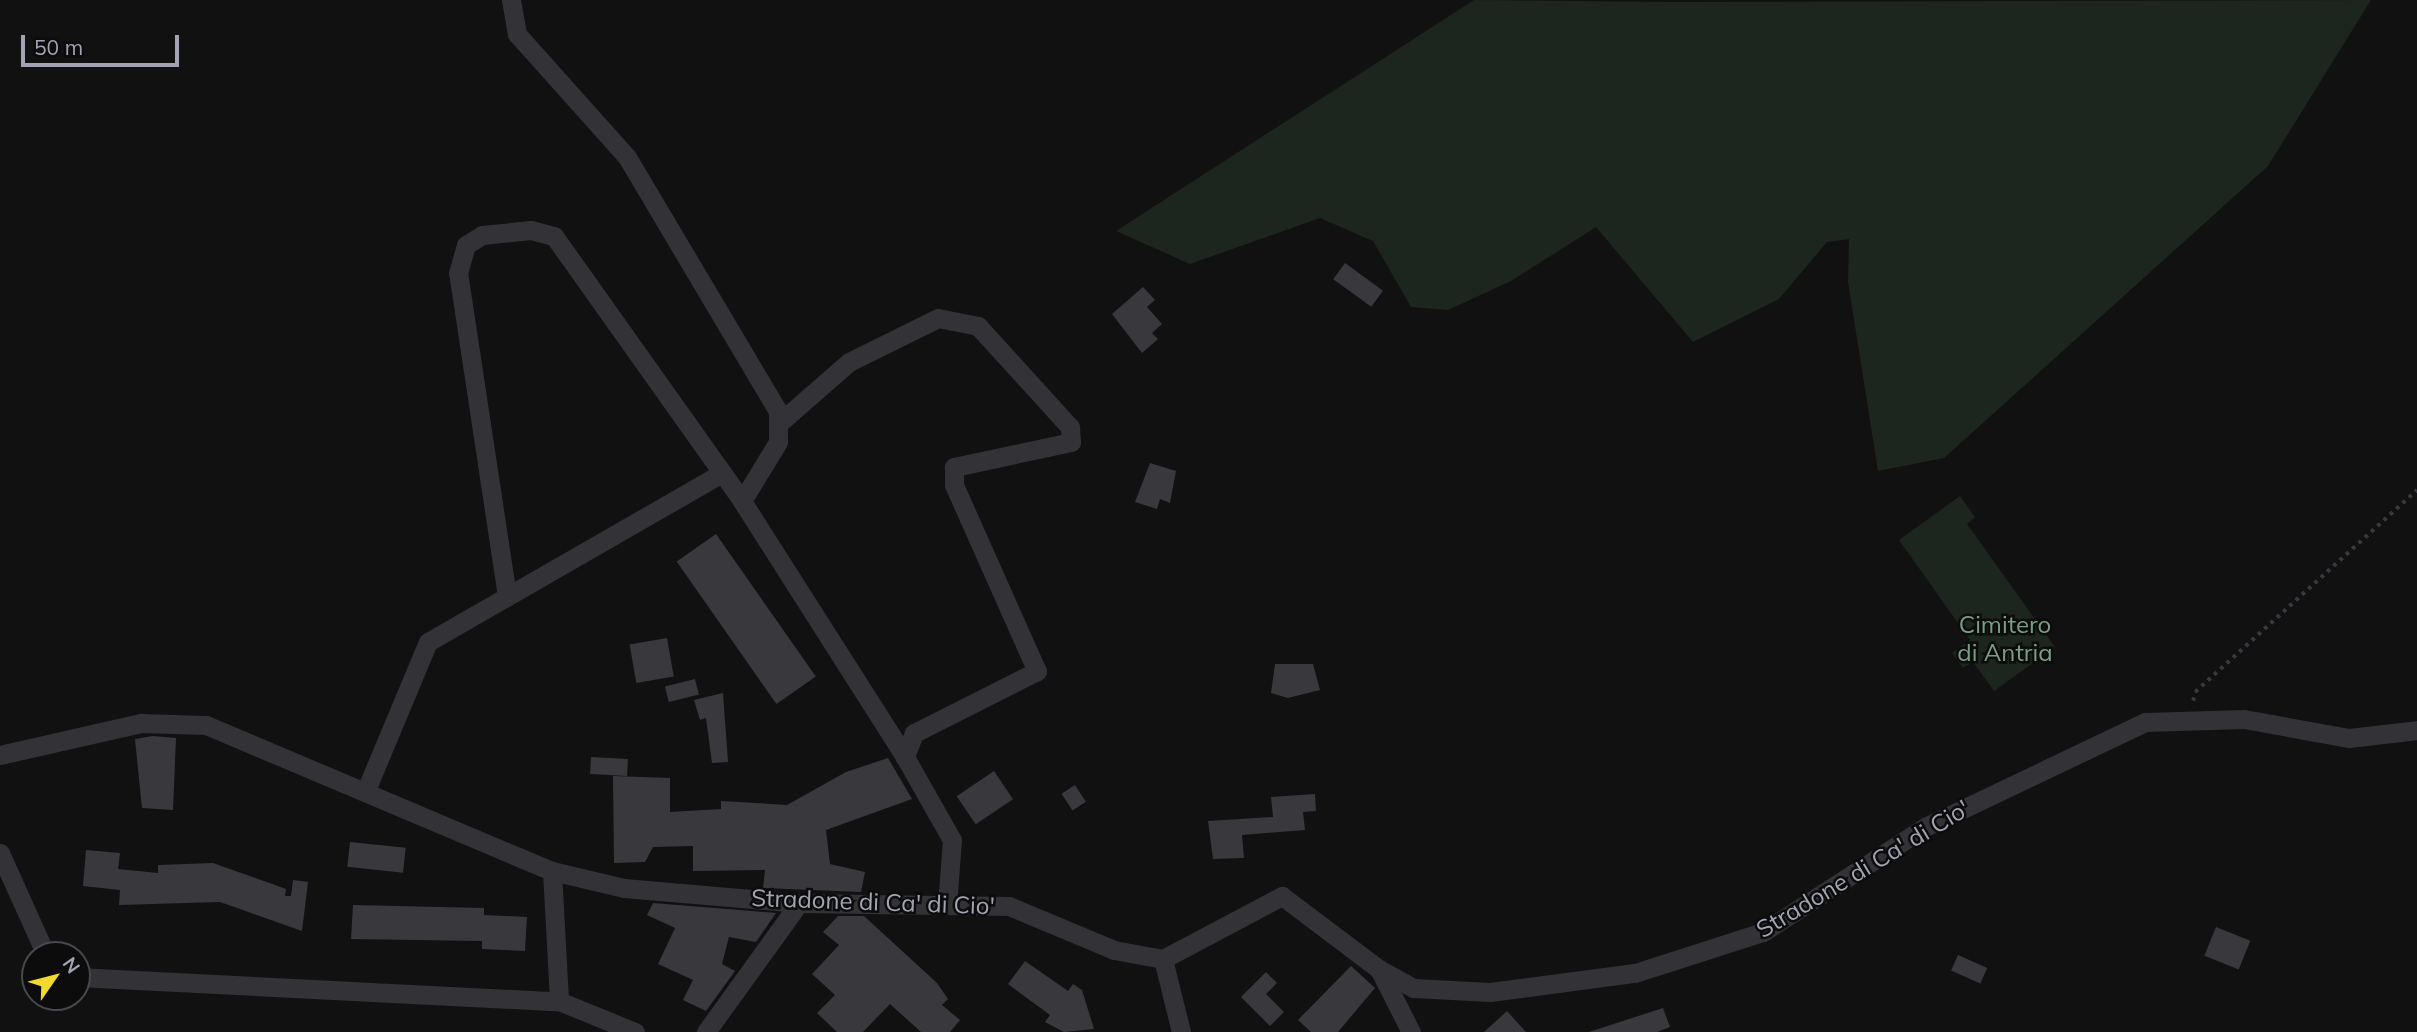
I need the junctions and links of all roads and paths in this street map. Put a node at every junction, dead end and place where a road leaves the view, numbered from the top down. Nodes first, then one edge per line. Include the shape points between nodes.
1 (511, 0) edge
2 (778, 425) junction
3 (718, 475) junction
4 (2417, 490) edge
5 (742, 501) junction
6 (507, 596) junction
7 (2189, 720) junction
8 (2417, 730) edge
9 (0, 755) edge
10 (905, 757) junction
11 (366, 790) junction
12 (0, 853) edge
13 (552, 871) junction
14 (799, 903) junction
15 (947, 905) junction
16 (40, 941) edge
17 (1163, 959) junction
18 (1379, 969) junction
19 (91, 978) edge
20 (559, 1001) junction
21 (635, 1032) edge
22 (706, 1032) edge
23 (1181, 1032) edge
24 (1411, 1032) edge

1 - 2 street via 517,34 626,158 778,411
2 - 5 street via 778,442
2 - 10 street via 849,362 938,318 978,326 1070,427 1071,442 954,467 954,485 1037,671 914,733
3 - 5 street
3 - 6 street
3 - 6 street via 554,236 531,230 482,235 466,246 457,273
4 - 7 path via 2195,692
5 - 10 street
6 - 11 street via 428,642
7 - 8 street, Stradone di Ca' di Cio' via 2244,719 2349,737
7 - 18 street, Stradone di Ca' di Cio' via 2145,722 1927,826 1763,932 1635,973 1490,992 1413,988
9 - 11 street, Stradone di Ca' di Cio' via 141,723 206,725
10 - 15 street via 952,840
11 - 13 street, Stradone di Ca' di Cio'
12 - 16 street
13 - 14 street, Stradone di Ca' di Cio' via 624,888
13 - 20 street
14 - 15 street, Stradone di Ca' di Cio'
14 - 22 street
15 - 17 street, Stradone di Ca' di Cio' via 1009,906 1114,950
17 - 18 street, Stradone di Ca' di Cio' via 1282,896
17 - 23 street
18 - 24 street
19 - 20 street
20 - 21 street

